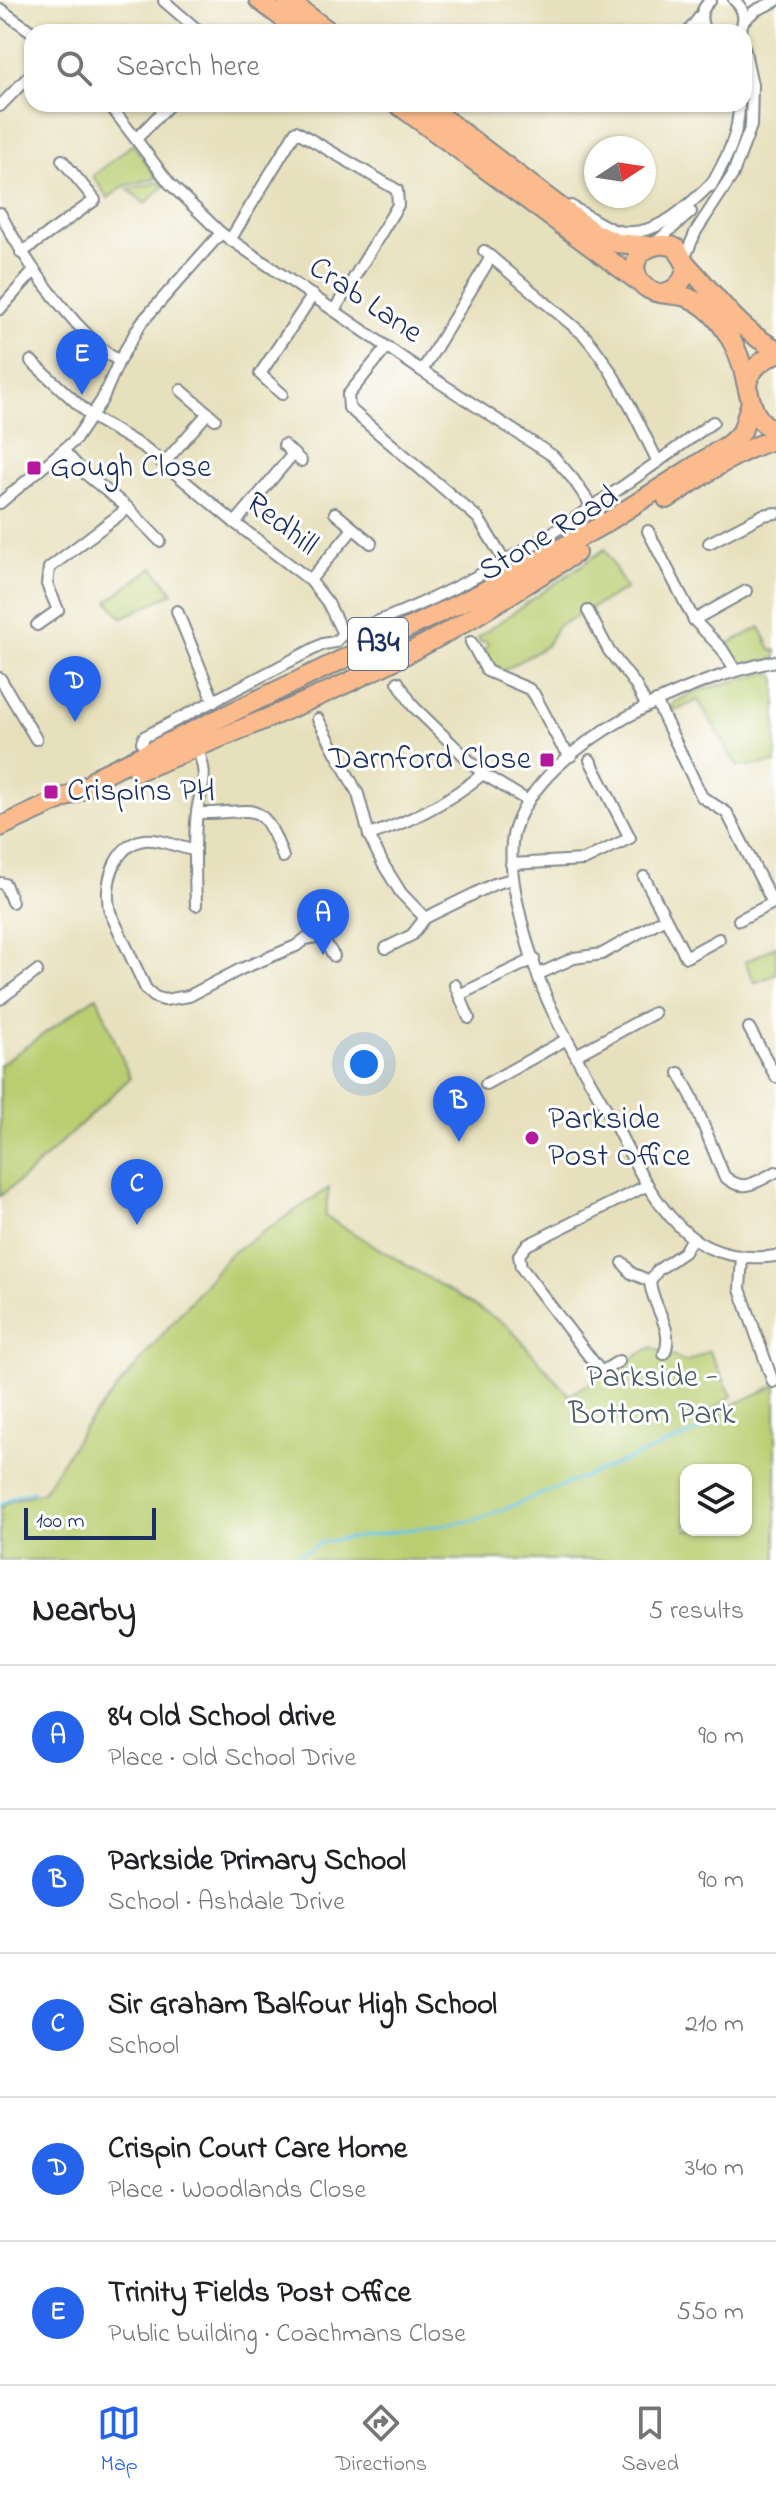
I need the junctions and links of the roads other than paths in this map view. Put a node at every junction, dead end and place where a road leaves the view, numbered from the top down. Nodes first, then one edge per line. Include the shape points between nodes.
1 (4, 0) edge
2 (259, 0) edge
3 (734, 0) edge
4 (164, 1) edge
5 (289, 1) edge
6 (776, 1) edge
7 (705, 6) edge
8 (0, 7) edge
9 (191, 24) edge
10 (290, 24) edge
11 (319, 24) edge
12 (693, 24) edge
13 (742, 24) edge
14 (745, 24) edge
15 (24, 26) edge
16 (24, 81) edge
17 (0, 106) edge
18 (115, 112) edge
19 (162, 112) edge
20 (408, 112) edge
21 (436, 112) edge
22 (738, 112) edge
23 (751, 112) edge
24 (136, 139) junction
25 (62, 160) dead end
26 (521, 176) junction
27 (713, 182) junction
28 (0, 213) edge
29 (226, 236) junction
30 (652, 245) junction
31 (21, 253) junction
32 (685, 261) junction
33 (33, 272) junction
34 (642, 284) junction
35 (664, 293) junction
36 (313, 295) junction
37 (0, 309) edge
38 (335, 309) junction
39 (387, 347) junction
40 (776, 352) edge
41 (31, 361) dead end
42 (119, 361) junction
43 (422, 371) junction
44 (747, 384) junction
45 (181, 390) dead end
46 (282, 394) dead end
47 (750, 405) junction
48 (92, 417) junction
49 (713, 422) dead end
50 (776, 431) edge
51 (776, 439) edge
52 (284, 445) dead end
53 (64, 451) junction
54 (658, 462) junction
55 (164, 463) junction
56 (0, 503) edge
57 (591, 506) junction
58 (128, 508) junction
59 (335, 513) dead end
60 (776, 513) edge
61 (235, 523) junction
62 (604, 524) junction
63 (353, 529) junction
64 (648, 531) dead end
65 (160, 541) dead end
66 (371, 543) dead end
67 (716, 543) dead end
68 (505, 562) junction
69 (310, 580) junction
70 (746, 591) dead end
71 (177, 611) dead end
72 (588, 611) dead end
73 (694, 620) junction
74 (37, 625) dead end
75 (339, 638) junction
76 (471, 642) dead end
77 (342, 661) junction
78 (776, 661) edge
79 (735, 670) junction
80 (0, 678) edge
81 (351, 681) junction
82 (398, 682) dead end
83 (214, 702) junction
84 (651, 703) junction
85 (318, 719) dead end
86 (36, 739) dead end
87 (194, 740) junction
88 (147, 754) junction
89 (571, 756) junction
90 (590, 760) dead end
91 (483, 774) junction
92 (85, 788) junction
93 (528, 801) junction
94 (197, 813) junction
95 (0, 827) edge
96 (369, 835) junction
97 (194, 850) junction
98 (283, 857) dead end
99 (511, 864) junction
100 (644, 877) dead end
101 (512, 879) junction
102 (0, 883) edge
103 (12, 902) dead end
104 (196, 905) dead end
105 (425, 918) junction
106 (665, 918) junction
107 (739, 920) dead end
108 (719, 939) dead end
109 (386, 948) dead end
110 (334, 956) dead end
111 (534, 959) junction
112 (37, 971) dead end
113 (539, 974) junction
114 (0, 999) edge
115 (654, 1013) dead end
116 (469, 1018) dead end
117 (749, 1028) dead end
118 (567, 1039) junction
119 (576, 1055) junction
120 (679, 1073) dead end
121 (776, 1077) edge
122 (486, 1084) dead end
123 (776, 1172) edge
124 (648, 1185) junction
125 (692, 1238) junction
126 (776, 1256) edge
127 (742, 1257) junction
128 (623, 1263) dead end
129 (650, 1281) junction
130 (664, 1354) dead end
131 (619, 1361) dead end
132 (773, 1382) dead end

1 - 8 street
2 - 10 highway
3 - 13 street via 742,9
4 - 9 street
5 - 11 highway
6 - 14 street
7 - 12 street
8 - 15 street
16 - 17 street
18 - 24 street, Crab Lane
19 - 24 street
20 - 34 highway
21 - 26 highway
22 - 27 street via 737,132
23 - 32 street via 732,176 696,231
24 - 29 street, Crab Lane via 170,184
25 - 31 street via 95,200
26 - 27 street via 611,228 628,231 653,227 681,213
26 - 30 highway via 594,233 617,243
27 - 30 street via 683,220
28 - 31 street
29 - 36 street, Crab Lane
29 - 38 street via 296,131 397,190 398,205
29 - 42 street via 148,313
30 - 32 highway via 672,246
30 - 34 highway via 640,254 636,266
31 - 33 street
32 - 35 highway via 681,283
32 - 40 highway via 747,329
33 - 37 street
33 - 42 street via 100,349
34 - 35 highway
35 - 44 highway via 690,298 710,311 730,336
36 - 38 street, Crab Lane
36 - 46 street via 260,374
38 - 39 street, Crab Lane
39 - 43 street, Crab Lane
39 - 68 street via 348,395 349,408 478,518
40 - 44 highway via 753,369
41 - 48 street, Redhill
42 - 48 street
43 - 54 street via 487,254 594,346
43 - 57 street, Crab Lane via 553,456
44 - 47 highway
45 - 55 street via 212,416
47 - 50 highway via 756,417
47 - 62 highway, Stone Road / A34 via 737,438
48 - 53 street
48 - 55 street, Redhill
49 - 54 street, Stone Road
51 - 81 highway, Stone Road / A34 via 733,458 442,635
52 - 61 street via 297,457
53 - 56 street
53 - 58 street
54 - 57 street, Stone Road
55 - 61 street, Redhill
57 - 62 street, Crab Lane
57 - 68 street, Stone Road
58 - 65 street
58 - 74 street via 49,568 47,584 58,610
59 - 63 street
60 - 67 street via 763,515
61 - 69 street, Redhill
62 - 77 highway, Stone Road / A34 via 479,594
63 - 66 street
63 - 69 street
64 - 73 street
68 - 75 street, Stone Road
69 - 75 street, Redhill via 328,603
70 - 73 street
71 - 83 street
72 - 84 street via 609,651
73 - 79 street
75 - 77 street
75 - 83 street, Stone Road
76 - 89 street via 487,671 534,694
77 - 81 street
77 - 87 highway, Stone Road / A34
78 - 79 street
79 - 84 street
80 - 86 street
81 - 87 highway, Stone Road / A34
82 - 91 street via 413,706
83 - 88 street, Stone Road via 144,737
84 - 89 street
84 - 107 street via 702,797 727,813 773,903
85 - 96 street via 358,794
87 - 88 highway, Stone Road / A34
87 - 92 highway, Stone Road / A34 via 103,786
87 - 94 street via 206,781
88 - 92 highway, Stone Road / A34
89 - 93 street
90 - 99 street via 630,838 584,860
91 - 93 street
91 - 96 street via 456,795
92 - 95 highway, Stone Road / A34
93 - 99 street via 513,835
94 - 97 street
94 - 98 street via 255,812 272,827
96 - 105 street via 401,893
97 - 104 street
97 - 110 street via 145,840 125,849 109,875 110,912 146,989 155,997 189,996 305,939 321,936
99 - 101 street
100 - 106 street
101 - 105 street
101 - 111 street
102 - 103 street
105 - 109 street via 412,935
106 - 108 street via 686,957
106 - 113 street via 602,954 574,958
111 - 113 street
111 - 116 street via 457,990
112 - 114 street
113 - 118 street
115 - 119 street
117 - 121 street
118 - 119 street
118 - 122 street
119 - 124 street
120 - 123 street via 724,1176 742,1186
124 - 125 street
124 - 131 street via 527,1245 519,1255 521,1267 601,1372
125 - 127 street
125 - 129 street via 684,1252
126 - 127 street
127 - 132 street via 740,1289
128 - 129 street
129 - 130 street via 667,1332

